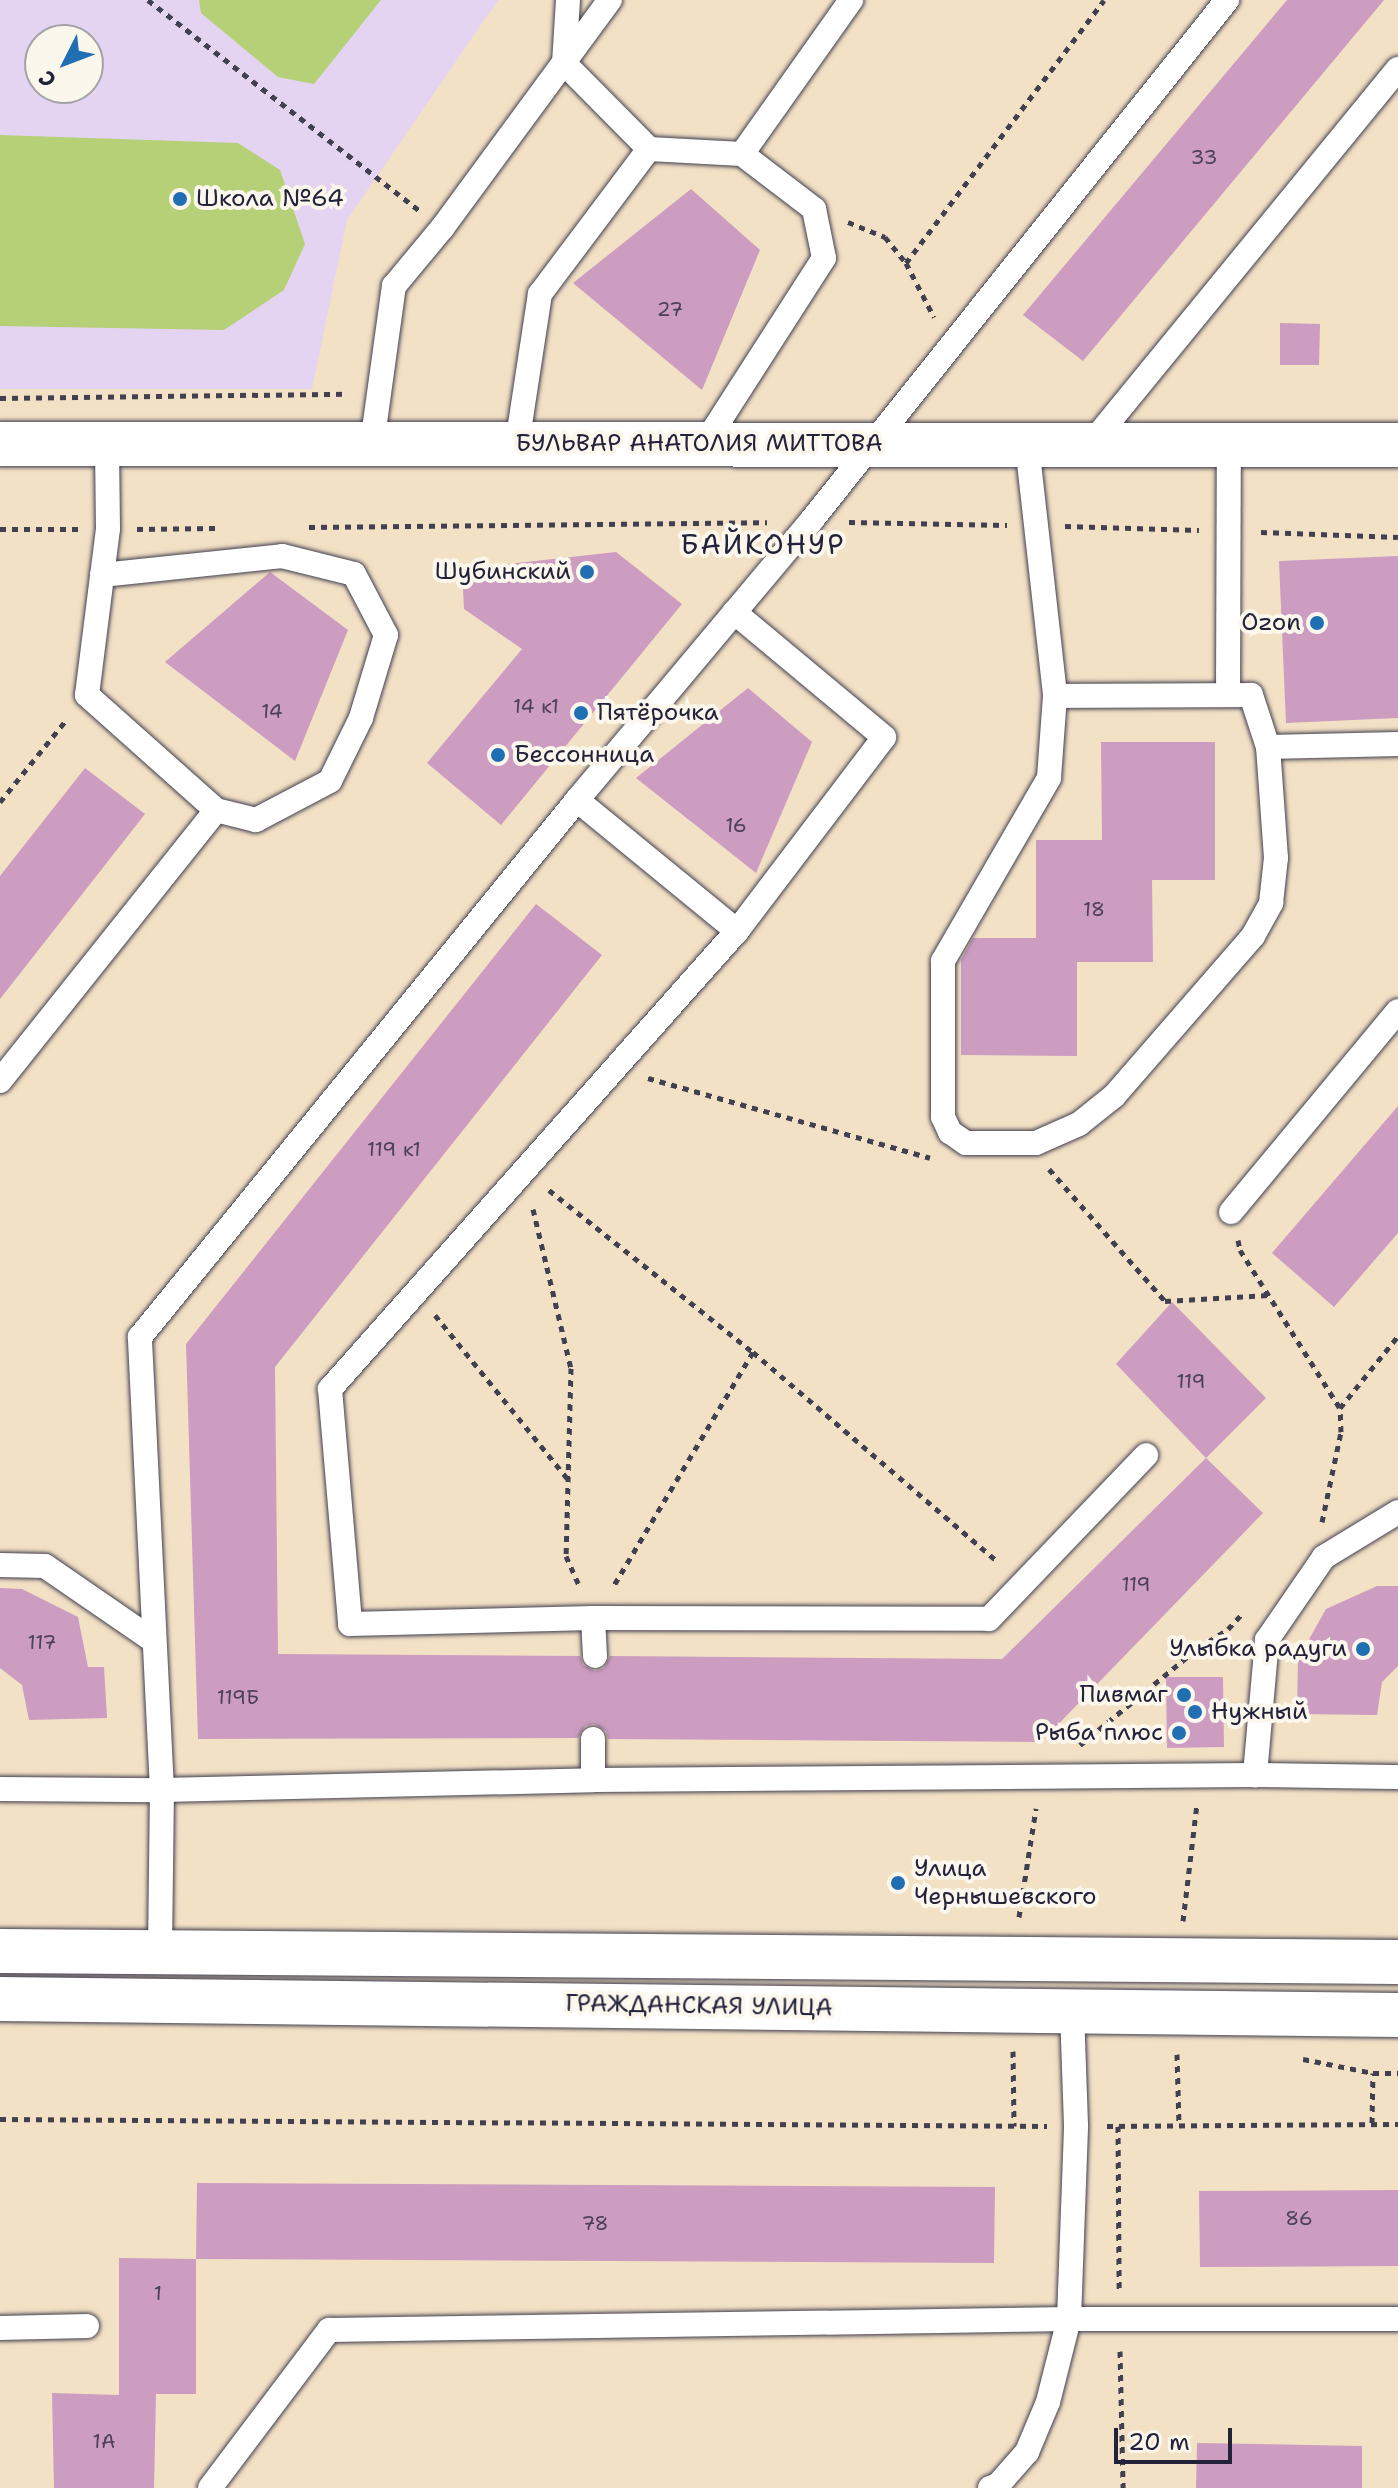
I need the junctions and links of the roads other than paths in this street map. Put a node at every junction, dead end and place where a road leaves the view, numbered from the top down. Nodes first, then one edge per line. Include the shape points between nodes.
1 (568, 0) edge
2 (610, 0) edge
3 (851, 0) edge
4 (1227, 0) edge
5 (564, 63) junction
6 (1398, 69) edge
7 (649, 149) junction
8 (742, 154) junction
9 (107, 443) junction
10 (0, 444) edge
11 (372, 444) junction
12 (517, 444) junction
13 (872, 444) junction
14 (704, 445) junction
15 (1027, 445) junction
16 (1090, 445) junction
17 (1229, 445) junction
18 (1398, 445) edge
19 (102, 575) junction
20 (734, 612) junction
21 (1228, 695) junction
22 (1055, 696) junction
23 (1398, 744) edge
24 (1268, 747) junction
25 (577, 800) junction
26 (216, 810) junction
27 (737, 931) junction
28 (1398, 1011) edge
29 (0, 1081) edge
30 (1231, 1212) road end
31 (1146, 1455) dead end
32 (1398, 1512) edge
33 (0, 1565) edge
34 (593, 1618) junction
35 (154, 1641) junction
36 (595, 1656) dead end
37 (593, 1739) dead end
38 (1255, 1775) junction
39 (1398, 1777) edge
40 (593, 1780) junction
41 (0, 1789) edge
42 (162, 1790) junction
43 (0, 1951) edge
44 (160, 1951) junction
45 (1071, 1957) junction
46 (1398, 1962) edge
47 (0, 1999) edge
48 (1072, 2010) junction
49 (1398, 2015) edge
50 (1069, 2319) junction
51 (1398, 2319) edge
52 (87, 2326) dead end
53 (0, 2328) edge
54 (210, 2488) edge
55 (990, 2488) edge

1 - 5 lane
2 - 5 lane
3 - 8 lane
4 - 13 lane
5 - 7 lane
5 - 11 lane via 394,286
6 - 16 lane
7 - 8 lane
7 - 12 lane via 540,294
8 - 14 lane via 814,209 824,258
9 - 10 main road, БУЛЬВАР АНАТОЛИЯ МИТТОВА
9 - 11 main road, БУЛЬВАР АНАТОЛИЯ МИТТОВА
9 - 19 lane via 108,529
11 - 12 main road, БУЛЬВАР АНАТОЛИЯ МИТТОВА
12 - 14 main road, БУЛЬВАР АНАТОЛИЯ МИТТОВА
13 - 14 main road, БУЛЬВАР АНАТОЛИЯ МИТТОВА
13 - 15 main road, БУЛЬВАР АНАТОЛИЯ МИТТОВА
13 - 20 lane
15 - 16 main road, БУЛЬВАР АНАТОЛИЯ МИТТОВА
15 - 22 lane
16 - 17 main road, БУЛЬВАР АНАТОЛИЯ МИТТОВА
17 - 18 main road, БУЛЬВАР АНАТОЛИЯ МИТТОВА
17 - 21 lane
19 - 26 lane via 87,695
19 - 26 lane via 282,556 354,574 386,635 361,718 330,781 256,820
20 - 25 lane
20 - 27 lane via 884,737
21 - 22 lane
21 - 24 lane via 1251,695
22 - 24 lane via 1049,778 943,961 943,1117 950,1132 966,1143 1036,1143 1079,1124 1114,1096 1253,936 1271,903 1276,858
23 - 24 lane
25 - 27 lane
25 - 35 lane via 140,1337
26 - 29 lane
27 - 34 lane via 330,1389 350,1624
28 - 30 lane
31 - 34 lane via 989,1619
32 - 38 lane via 1324,1557 1267,1640
33 - 35 lane via 45,1566
34 - 36 lane
35 - 42 lane
37 - 40 lane
38 - 39 lane
38 - 40 lane
40 - 42 lane
41 - 42 lane
42 - 44 lane
43 - 44 main road, ГРАЖДАНСКАЯ УЛИЦА
44 - 45 main road, ГРАЖДАНСКАЯ УЛИЦА
45 - 46 main road, ГРАЖДАНСКАЯ УЛИЦА
45 - 48 main road
47 - 48 main road, ГРАЖДАНСКАЯ УЛИЦА
48 - 49 main road, ГРАЖДАНСКАЯ УЛИЦА
48 - 50 lane via 1076,2125
50 - 51 lane
50 - 54 lane via 329,2330
50 - 55 lane via 1048,2402 1027,2452
52 - 53 lane

